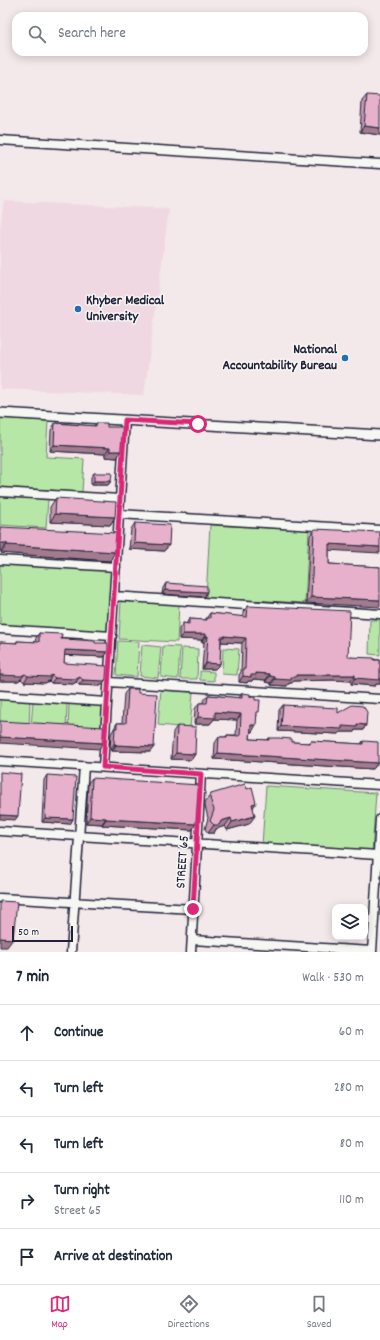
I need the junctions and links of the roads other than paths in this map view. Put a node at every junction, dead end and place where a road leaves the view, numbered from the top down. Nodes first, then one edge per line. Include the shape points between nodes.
1 (0, 140) edge
2 (380, 164) edge
3 (0, 413) edge
4 (125, 420) junction
5 (380, 435) edge
6 (0, 492) edge
7 (120, 500) junction
8 (119, 514) junction
9 (380, 530) edge
10 (0, 560) edge
11 (116, 567) junction
12 (114, 596) junction
13 (380, 614) edge
14 (0, 629) edge
15 (112, 636) junction
16 (109, 682) junction
17 (0, 695) edge
18 (380, 699) edge
19 (107, 702) junction
20 (0, 761) edge
21 (84, 766) junction
22 (103, 767) junction
23 (201, 774) junction
24 (380, 785) edge
25 (380, 819) edge
26 (0, 831) edge
27 (79, 836) junction
28 (198, 844) junction
29 (378, 855) junction
30 (0, 898) edge
31 (75, 902) junction
32 (193, 909) junction
33 (192, 940) junction
34 (372, 951) edge
35 (71, 952) edge
36 (191, 952) edge

1 - 2 street
3 - 4 street
4 - 5 street
4 - 7 street
6 - 7 street
7 - 8 street
8 - 9 street
8 - 11 street
10 - 11 street
11 - 12 street
12 - 13 street
12 - 15 street
14 - 15 street
15 - 16 street
16 - 18 street
16 - 19 street
17 - 19 street
19 - 22 street
20 - 21 street
21 - 22 street
21 - 27 street
22 - 23 street
23 - 24 street
23 - 28 street, STREET 65
25 - 29 street
26 - 27 street
27 - 28 street
27 - 31 street
28 - 29 street
28 - 32 street, STREET 65
29 - 34 street
30 - 31 street
31 - 32 street
31 - 35 street
32 - 33 street, STREET 65
33 - 34 street
33 - 36 street, STREET 65

